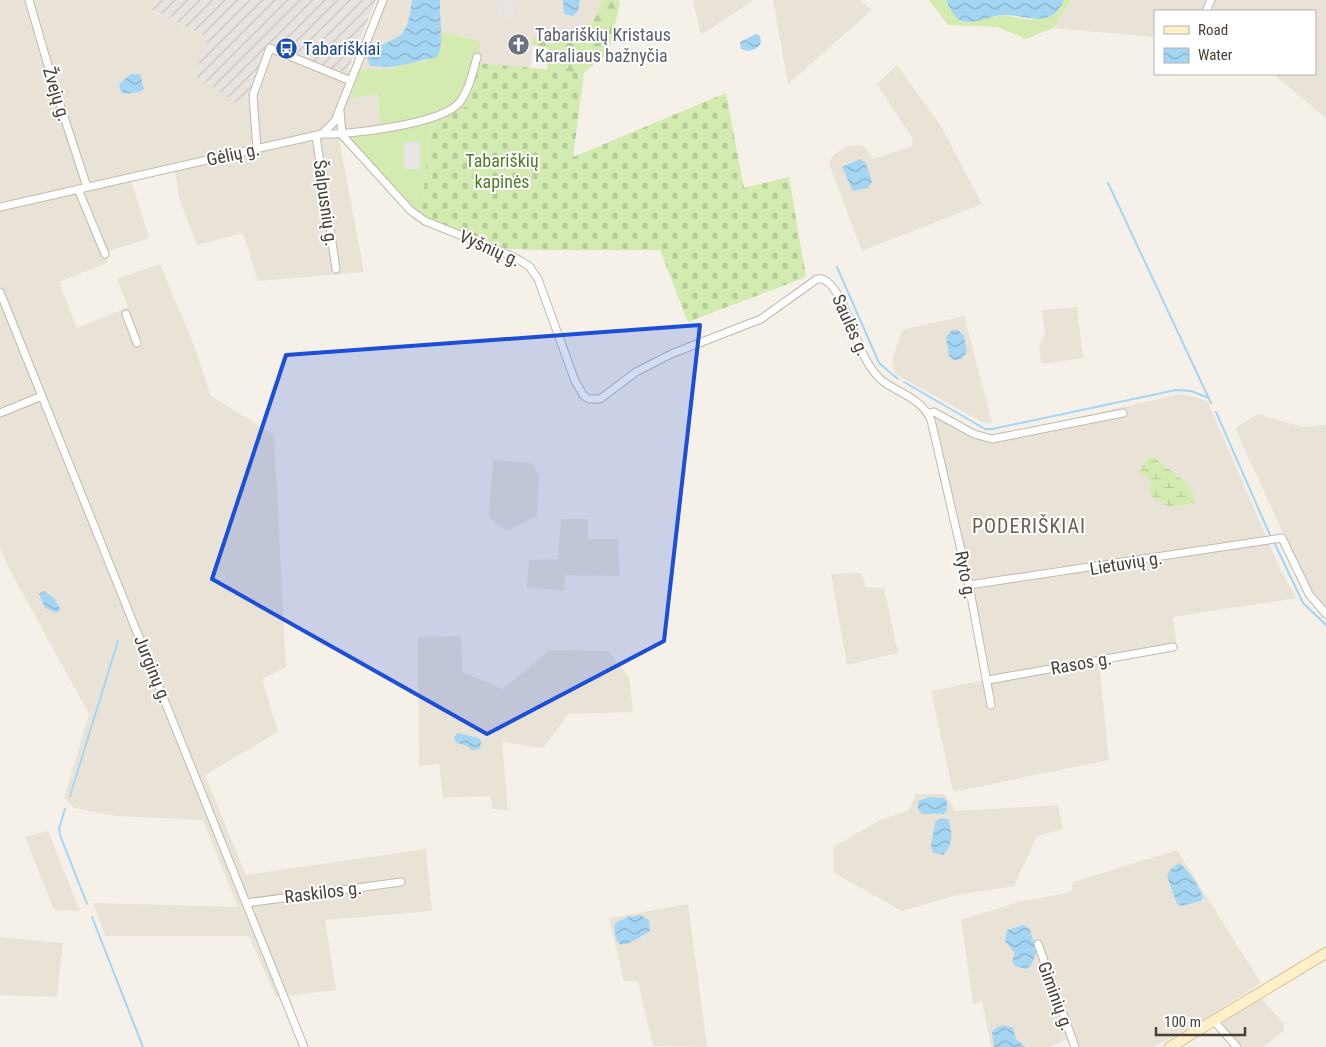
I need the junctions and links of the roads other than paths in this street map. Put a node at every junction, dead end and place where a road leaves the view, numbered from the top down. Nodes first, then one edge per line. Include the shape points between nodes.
1 (29, 0) edge
2 (382, 0) edge
3 (477, 56) dead end
4 (351, 81) junction
5 (340, 111) junction
6 (319, 135) junction
7 (342, 135) junction
8 (257, 149) junction
9 (88, 187) junction
10 (78, 189) junction
11 (0, 207) edge
12 (106, 254) dead end
13 (336, 269) dead end
14 (0, 292) edge
15 (126, 314) dead end
16 (138, 343) dead end
17 (42, 396) junction
18 (589, 399) joint
19 (928, 412) junction
20 (1123, 413) dead end
21 (0, 414) edge
22 (969, 585) junction
23 (1326, 614) edge
24 (1173, 647) dead end
25 (988, 680) junction
26 (991, 705) dead end
27 (401, 882) dead end
28 (246, 903) junction
29 (1038, 944) dead end
30 (1326, 953) edge
31 (1214, 1021) junction
32 (304, 1047) edge
33 (1075, 1047) edge
34 (1170, 1047) edge
35 (1237, 1047) edge

1 - 9 street, Žvejų g.
2 - 4 street
3 - 7 street, Gėlių g. via 464,95 451,108 417,122
4 - 5 street
4 - 8 street via 270,48 252,95
5 - 6 street via 335,121
5 - 7 street
6 - 7 street, Gėlių g.
6 - 8 street, Gėlių g.
6 - 13 street, Šalpusnių g.
7 - 18 street, Vyšnių g. via 417,215 528,266 543,291 575,380
8 - 9 street, Gėlių g.
9 - 10 street, Gėlių g.
10 - 11 street, Gėlių g.
10 - 12 street
14 - 17 street, Jurginų g.
15 - 16 street
17 - 21 street
17 - 28 street, Jurginų g.
18 - 19 street, Saulės g. via 606,396 628,377 671,354 761,319 811,282 822,278 833,285 862,353 876,375
19 - 20 street, Saulės g. via 992,439
19 - 22 street, Ryto g.
22 - 23 street, Lietuvių g. via 1282,538 1309,594
22 - 25 street, Ryto g.
24 - 25 street, Rasos g.
25 - 26 street, Ryto g.
27 - 28 street, Raskilos g.
28 - 32 street, Jurginų g.
29 - 33 street, Giminių g.
30 - 31 main road
31 - 34 main road
31 - 35 street

